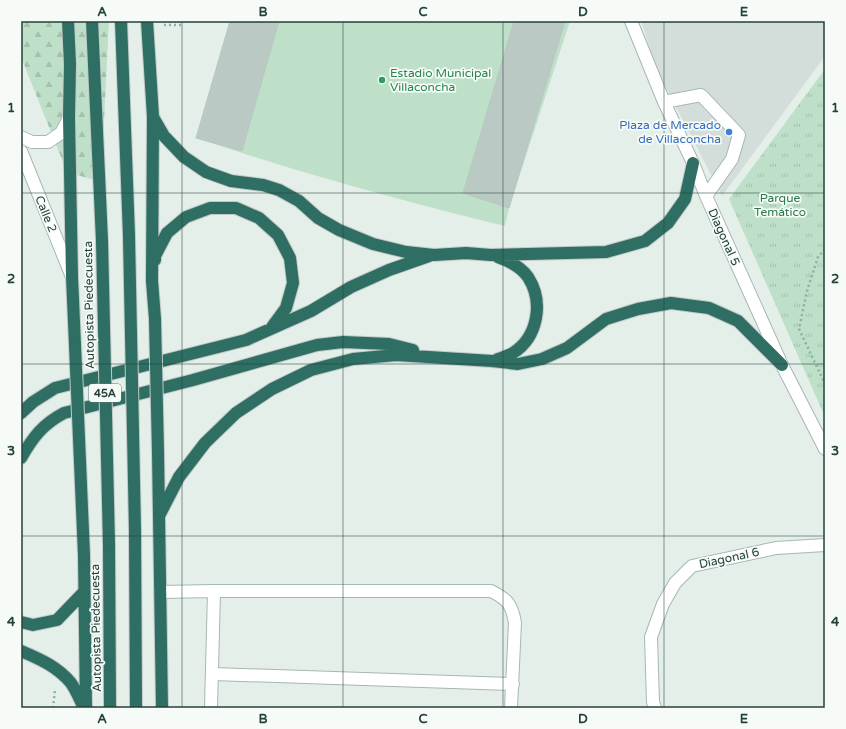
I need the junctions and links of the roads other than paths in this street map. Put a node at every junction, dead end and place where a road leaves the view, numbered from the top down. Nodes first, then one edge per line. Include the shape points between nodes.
1 (68, 21) edge
2 (92, 21) edge
3 (121, 21) edge
4 (148, 21) edge
5 (632, 21) edge
6 (664, 102) junction
7 (153, 117) junction
8 (69, 118) junction
9 (21, 137) edge
10 (21, 151) edge
11 (693, 163) junction
12 (706, 196) junction
13 (434, 255) junction
14 (491, 255) junction
15 (72, 277) junction
16 (152, 281) junction
17 (271, 328) junction
18 (439, 357) junction
19 (492, 361) junction
20 (782, 366) junction
21 (21, 413) edge
22 (825, 449) edge
23 (21, 458) edge
24 (159, 516) junction
25 (825, 545) edge
26 (214, 591) junction
27 (160, 592) junction
28 (83, 593) junction
29 (21, 622) edge
30 (21, 651) edge
31 (213, 674) junction
32 (513, 684) junction
33 (85, 708) edge
34 (110, 708) edge
35 (136, 708) edge
36 (162, 708) edge
37 (211, 708) edge
38 (511, 708) edge
39 (655, 708) edge

1 - 8 highway
2 - 34 highway, Autopista Piedecuesta / 45A, bridge via 102,241
3 - 35 highway, 45A, bridge via 129,236
4 - 7 highway
5 - 6 street, Diagonal 5
6 - 11 street, Diagonal 5
6 - 12 street via 701,95 739,135 732,159
7 - 13 highway via 164,136 184,157 206,172 231,181 279,190 298,201 318,218 373,244 406,252
7 - 16 highway
8 - 9 street via 61,133 48,142 32,142
8 - 15 highway
10 - 15 street, Calle 2
11 - 12 street, Diagonal 5
11 - 14 highway via 685,199 668,223 646,241 606,252
12 - 20 street, Diagonal 5
13 - 14 highway
13 - 17 highway via 389,270 351,287 311,311
14 - 19 highway via 512,262 528,277 536,297 537,311 537,318 528,339 513,353
15 - 28 highway, bridge via 84,555
16 - 17 highway via 155,256 167,233 186,217 210,208 236,208 259,218 269,226 278,235 290,258 292,283 286,308
16 - 24 highway, bridge
17 - 21 highway via 246,340 55,388 32,402
18 - 19 highway
18 - 23 highway via 389,344 343,342 317,345 193,380 64,412 42,428
18 - 24 highway via 396,354 353,359 311,370 272,389 236,413 205,443 179,477
19 - 20 highway via 518,364 542,359 567,348 606,319 638,309 671,303 708,308 738,320
20 - 22 street, Diagonal 5
24 - 27 highway
25 - 39 street, Diagonal 6 via 776,548 692,566 675,583 663,604 651,637
26 - 27 street
26 - 31 street
26 - 32 street via 491,591 509,603 513,612
27 - 36 highway
28 - 29 highway via 57,620 32,625
28 - 33 highway
30 - 33 highway via 57,669 71,684
31 - 32 street
31 - 37 street
32 - 38 street

